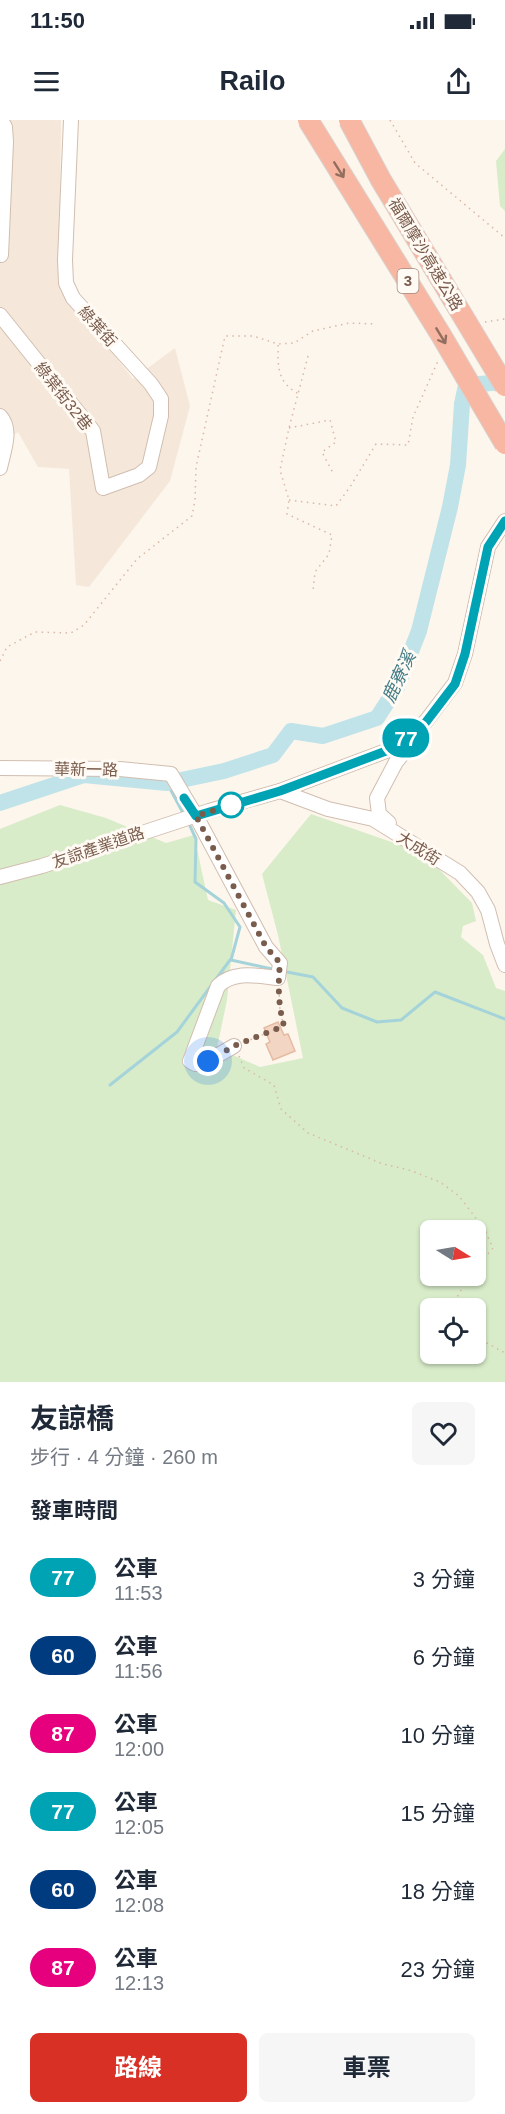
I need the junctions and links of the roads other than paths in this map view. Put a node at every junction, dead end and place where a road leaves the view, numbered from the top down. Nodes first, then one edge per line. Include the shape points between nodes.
1 (1, 120) edge
2 (71, 120) edge
3 (308, 120) edge
4 (349, 120) edge
5 (1, 255) edge
6 (0, 315) edge
7 (505, 386) edge
8 (0, 416) edge
9 (505, 444) edge
10 (0, 468) edge
11 (104, 488) joint
12 (505, 521) edge
13 (426, 722) junction
14 (0, 768) edge
15 (280, 791) junction
16 (196, 816) junction
17 (416, 846) junction
18 (0, 877) edge
19 (505, 965) edge
20 (234, 1046) road end

1 - 5 street via 6,142
2 - 11 street, 綠葉街 via 66,283 73,298 161,399 149,467 139,476
3 -> 9 highway, 福爾摩沙高速公路 / 3, bridge
4 - 7 highway, 福爾摩沙高速公路 / 3, bridge
6 - 11 street, 綠葉街32巷 via 93,431
8 - 10 street via 6,422 7,435
12 - 13 street via 488,547 455,684
13 - 15 street via 386,751
13 - 17 street via 396,762 377,798 379,814
14 - 16 street, 華新一路 via 120,769 171,774
15 - 16 street
15 - 17 street, 大成街 via 327,809 373,819
16 - 18 street, 友諒產業道路
16 - 20 street via 266,947 280,963 278,978 226,978 219,986 190,1061 208,1061
17 - 19 street, 大成街 via 460,873 478,892 488,910

